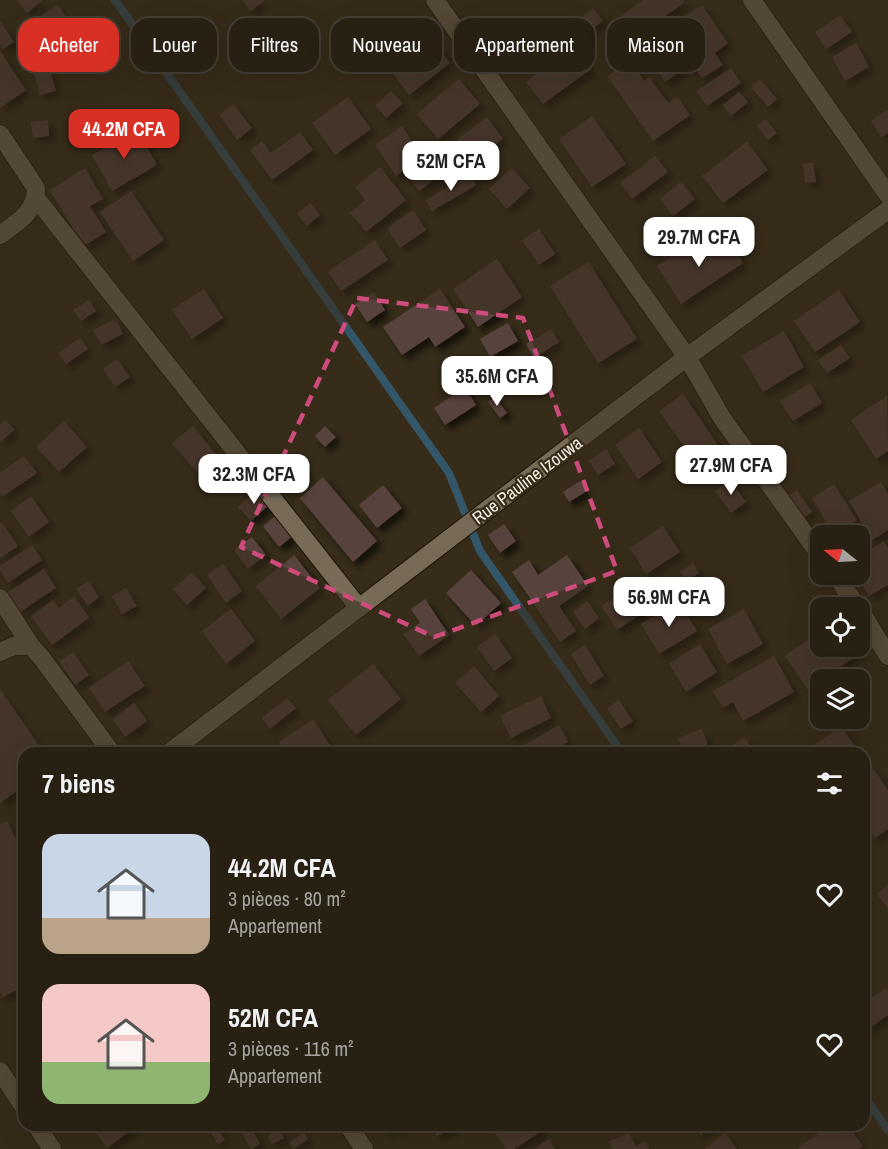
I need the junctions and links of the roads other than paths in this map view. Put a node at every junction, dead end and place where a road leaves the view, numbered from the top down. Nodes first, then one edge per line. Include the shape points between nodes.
1 (435, 0) edge
2 (752, 0) edge
3 (0, 134) edge
4 (888, 195) edge
5 (36, 198) junction
6 (888, 210) edge
7 (0, 235) edge
8 (687, 357) junction
9 (810, 541) edge
10 (0, 598) edge
11 (359, 608) junction
12 (870, 627) edge
13 (31, 646) junction
14 (0, 652) edge
15 (888, 656) edge
16 (108, 747) edge
17 (177, 747) edge
18 (0, 1071) edge
19 (18, 1098) edge
20 (40, 1131) edge
21 (352, 1131) edge
22 (52, 1149) edge
23 (364, 1149) edge

1 - 8 street
2 - 4 street
3 - 5 street via 36,188
5 - 7 street via 32,208
5 - 11 street
6 - 8 street, Rue Pauline Izouwa
8 - 9 street via 723,418
8 - 11 street, Rue Pauline Izouwa
10 - 13 street
11 - 17 street, Rue Pauline Izouwa
12 - 15 street
13 - 14 street via 14,646
13 - 16 street
18 - 19 street
20 - 22 street
21 - 23 street

